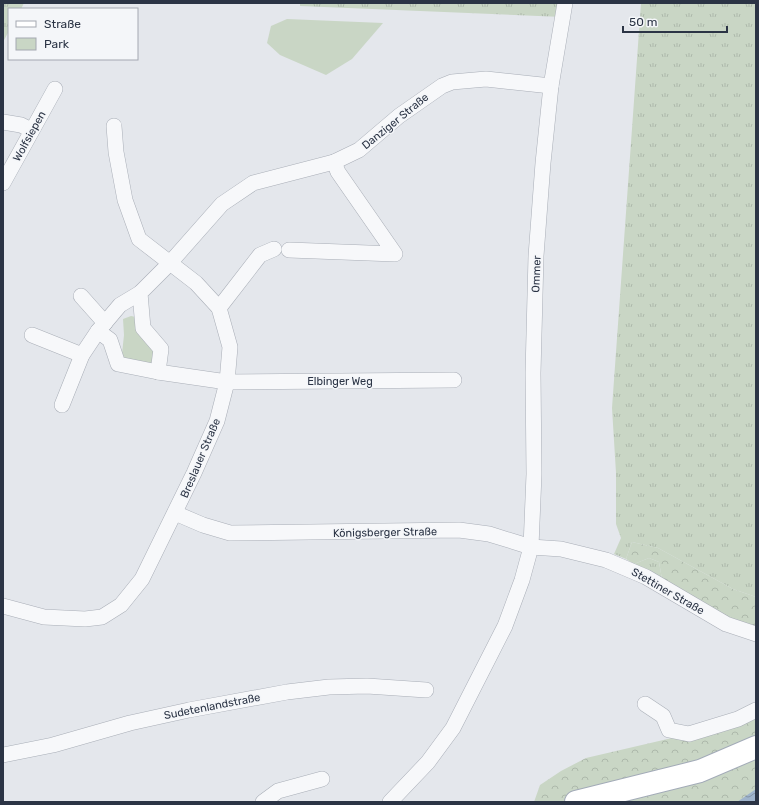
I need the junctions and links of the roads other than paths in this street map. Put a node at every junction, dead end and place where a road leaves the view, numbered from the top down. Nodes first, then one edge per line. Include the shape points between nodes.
1 (564, 3) edge
2 (551, 86) junction
3 (55, 89) dead end
4 (3, 122) edge
5 (114, 126) dead end
6 (31, 130) junction
7 (334, 162) junction
8 (3, 183) edge
9 (274, 249) dead end
10 (289, 250) dead end
11 (169, 264) junction
12 (140, 293) junction
13 (81, 296) dead end
14 (218, 308) junction
15 (102, 327) junction
16 (32, 335) dead end
17 (82, 355) junction
18 (158, 372) junction
19 (454, 380) dead end
20 (227, 382) junction
21 (62, 406) dead end
22 (175, 513) junction
23 (531, 547) junction
24 (3, 606) edge
25 (756, 634) edge
26 (426, 690) dead end
27 (645, 704) dead end
28 (756, 710) edge
29 (756, 747) edge
30 (3, 755) edge
31 (322, 779) dead end
32 (263, 802) edge
33 (390, 802) edge
34 (576, 802) edge

1 - 2 street, Ommer
2 - 7 street, Danziger Straße via 486,79 452,82 416,103 359,150
2 - 23 street, Ommer via 536,256
3 - 6 street, Wolfsiepen
4 - 6 street
5 - 11 street, Breslauer Straße via 125,200 139,239
6 - 8 street, Wolfsiepen
7 - 10 street via 338,172 394,254
7 - 11 street, Danziger Straße via 253,183 222,204
9 - 14 street via 260,255
11 - 12 street, Danziger Straße
11 - 14 street, Breslauer Straße via 196,284
12 - 15 street, Danziger Straße via 120,305
12 - 18 street via 143,328 161,349
13 - 15 street
14 - 20 street, Breslauer Straße via 230,347
15 - 17 street, Danziger Straße
15 - 18 street, Elbinger Weg via 110,340 118,364
16 - 17 street
17 - 21 street, Danziger Straße
18 - 20 street, Elbinger Weg
19 - 20 street, Elbinger Weg
20 - 22 street, Breslauer Straße via 217,421
22 - 23 street, Königsberger Straße via 230,534 458,530 489,534
22 - 24 street via 142,579 120,605 102,617 44,617
23 - 25 street, Stettiner Straße via 567,551 624,566 720,621
23 - 33 street via 505,626 453,728 428,762
26 - 30 street, Sudetenlandstraße via 367,686 287,692 188,710 53,745
27 - 28 street via 663,716 669,730 689,734 738,719
29 - 34 main road via 700,771
31 - 32 street via 278,791

